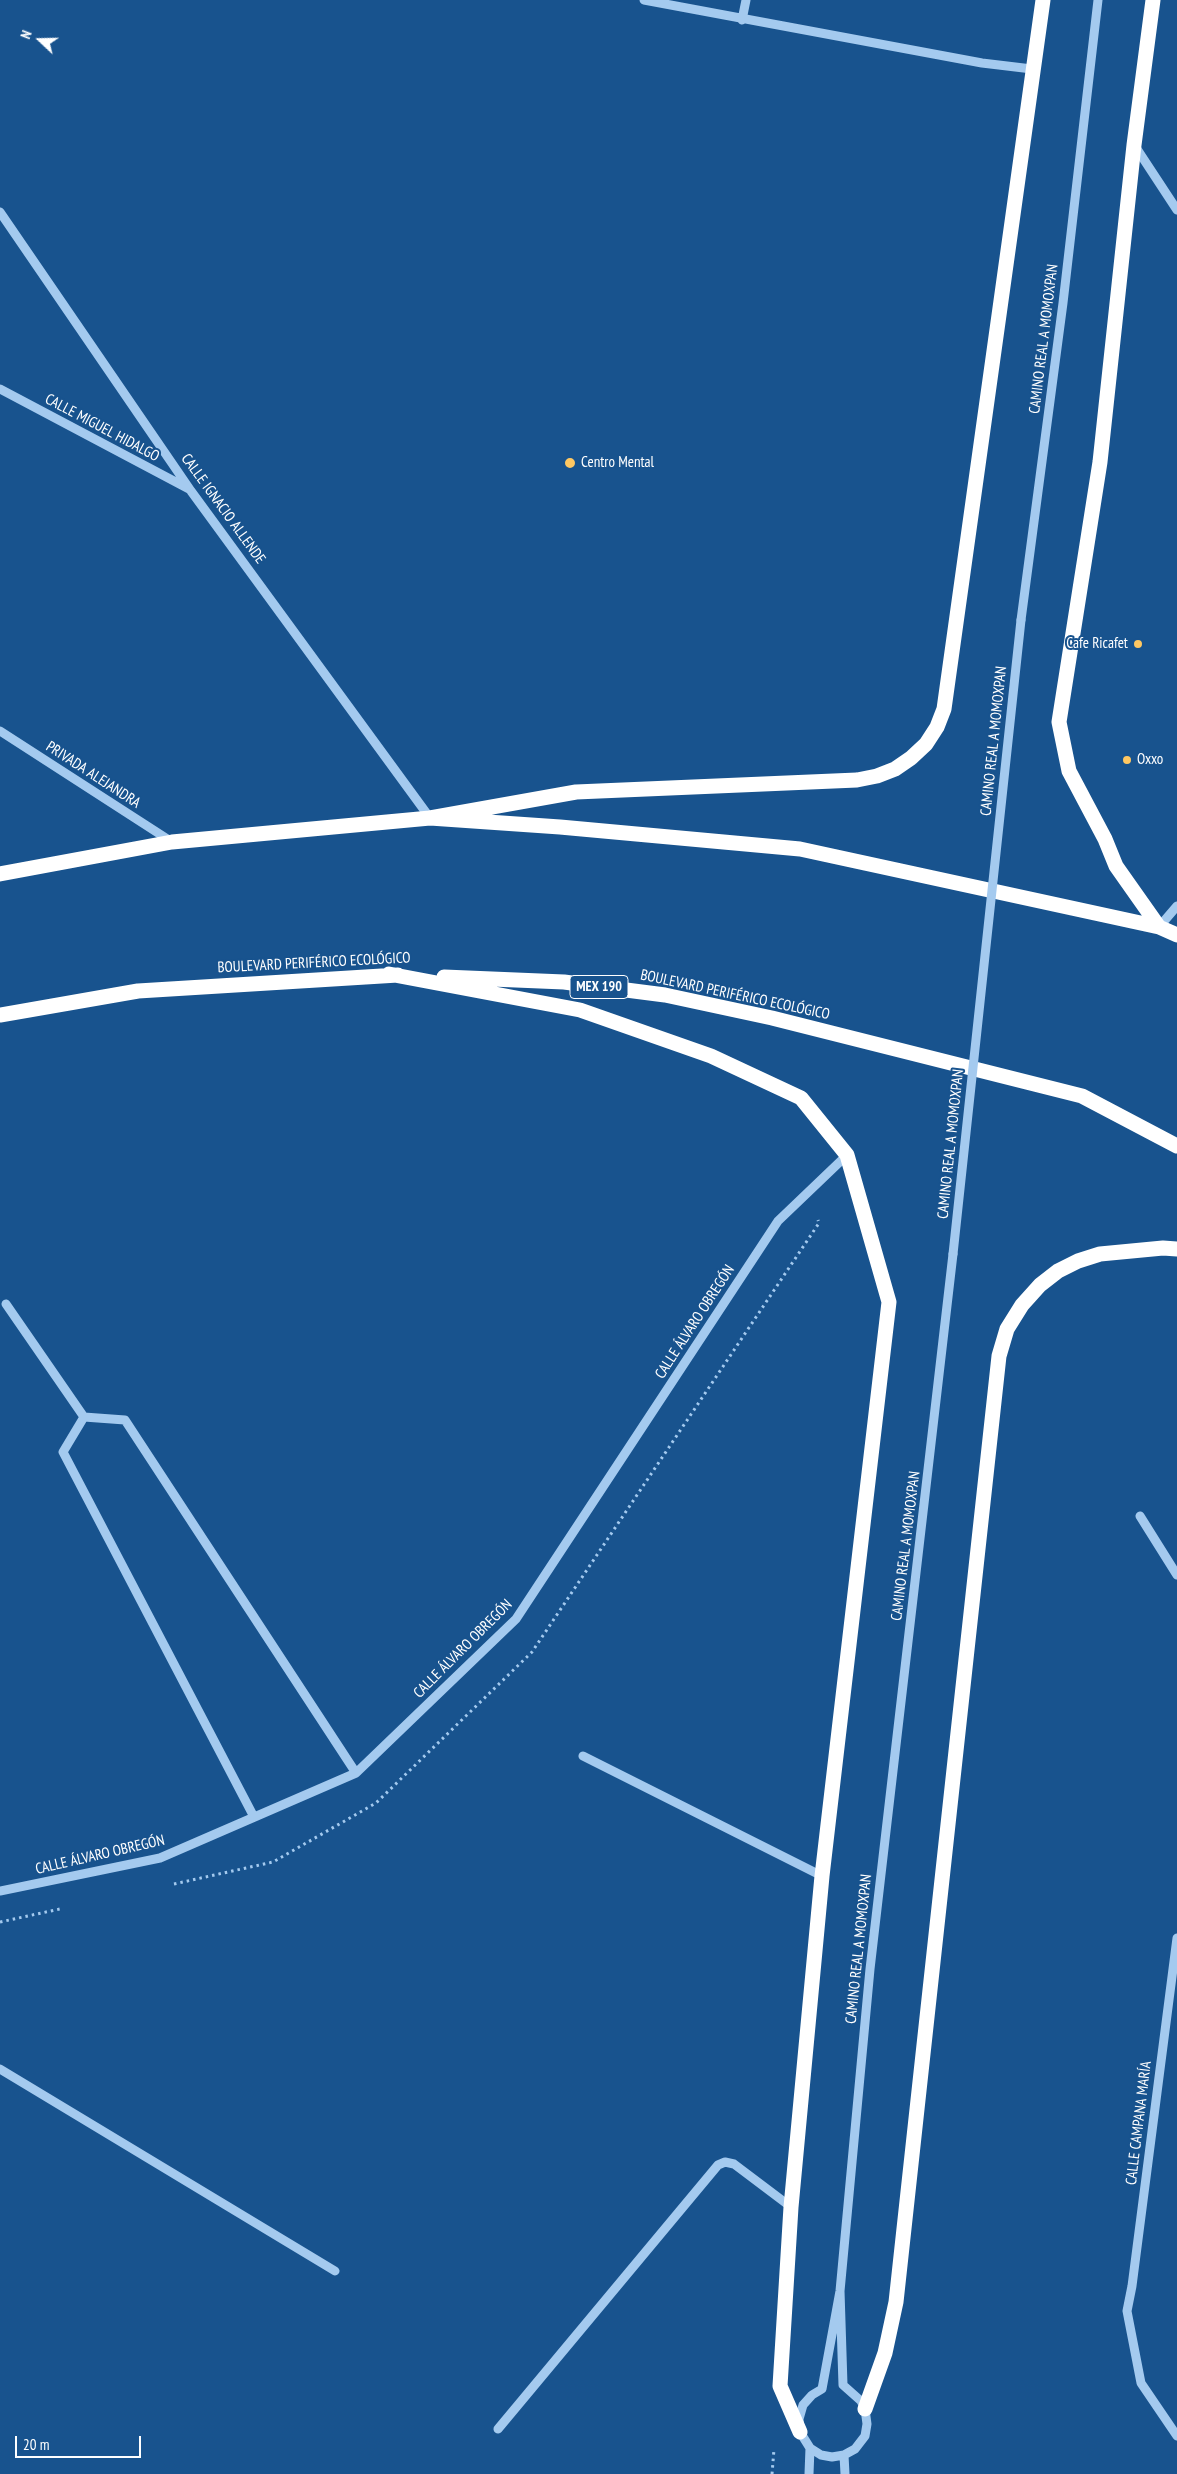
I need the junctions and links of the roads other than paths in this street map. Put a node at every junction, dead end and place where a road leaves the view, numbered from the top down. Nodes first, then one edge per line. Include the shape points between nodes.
1 (644, 0) edge
2 (746, 0) edge
3 (1044, 0) edge
4 (1098, 0) edge
5 (1153, 0) edge
6 (742, 20) junction
7 (1032, 70) junction
8 (1134, 145) junction
9 (1177, 210) edge
10 (0, 212) edge
11 (0, 390) edge
12 (191, 491) junction
13 (0, 730) edge
14 (430, 818) junction
15 (172, 842) junction
16 (0, 874) edge
17 (1177, 906) edge
18 (1159, 927) junction
19 (1177, 935) edge
20 (389, 974) junction
21 (0, 1015) edge
22 (1177, 1146) edge
23 (847, 1155) junction
24 (1177, 1249) edge
25 (6, 1304) dead end
26 (84, 1417) junction
27 (1140, 1516) dead end
28 (1177, 1575) edge
29 (583, 1756) dead end
30 (356, 1772) junction
31 (254, 1817) junction
32 (822, 1876) junction
33 (0, 1891) edge
34 (1177, 1938) edge
35 (0, 2069) edge
36 (791, 2207) junction
37 (335, 2271) dead end
38 (840, 2292) junction
39 (865, 2408) junction
40 (498, 2429) dead end
41 (800, 2432) junction
42 (1177, 2436) edge
43 (810, 2448) junction
44 (844, 2455) junction
45 (808, 2474) edge
46 (844, 2474) edge

1 - 6 street
2 - 6 street
3 - 7 highway
4 - 38 street, CAMINO REAL A MOMOXPAN, bridge via 1063,303 1021,620 953,1254 870,1968
5 - 8 highway
6 - 7 street
7 - 14 highway via 944,709 926,744 895,769 857,780 576,792
8 - 9 street
8 - 18 highway via 1100,462 1060,722 1069,771 1116,866
10 - 12 street, CALLE IGNACIO ALLENDE
11 - 12 street, CALLE MIGUEL HIDALGO
12 - 14 street, CALLE IGNACIO ALLENDE
13 - 15 street, PRIVADA ALEJANDRA
14 - 15 highway
14 - 18 highway via 800,848
15 - 16 highway
17 - 18 street
18 - 19 highway
20 - 21 highway, BOULEVARD PERIFÉRICO ECOLÓGICO / MEX 190 via 138,991
20 - 22 highway, BOULEVARD PERIFÉRICO ECOLÓGICO / MEX 190 via 564,982 665,995 772,1018 1082,1096
20 - 23 highway via 580,1010 711,1056 801,1098
23 - 30 street, CALLE ÁLVARO OBREGÓN via 778,1221 516,1619
23 - 32 highway via 889,1302
24 - 39 highway via 1100,1254 1058,1271 1022,1305 1007,1329 999,1356 896,2302 885,2353
25 - 26 street
26 - 30 street via 125,1420
26 - 31 street via 63,1452
27 - 28 street
29 - 32 street
30 - 31 street, CALLE ÁLVARO OBREGÓN
31 - 33 street, CALLE ÁLVARO OBREGÓN via 160,1858
32 - 36 highway
34 - 42 street, CALLE CAMPANA MARÍA via 1127,2311 1141,2383
35 - 37 street
36 - 40 street via 734,2164 725,2162 718,2165
36 - 41 highway via 780,2386
38 - 39 street, CAMINO REAL A MOMOXPAN via 843,2385
38 - 41 street, CAMINO REAL A MOMOXPAN via 822,2389 803,2405
39 - 44 street via 868,2424 865,2436 855,2449
41 - 43 street
43 - 44 street via 821,2455
43 - 45 street
44 - 46 street

